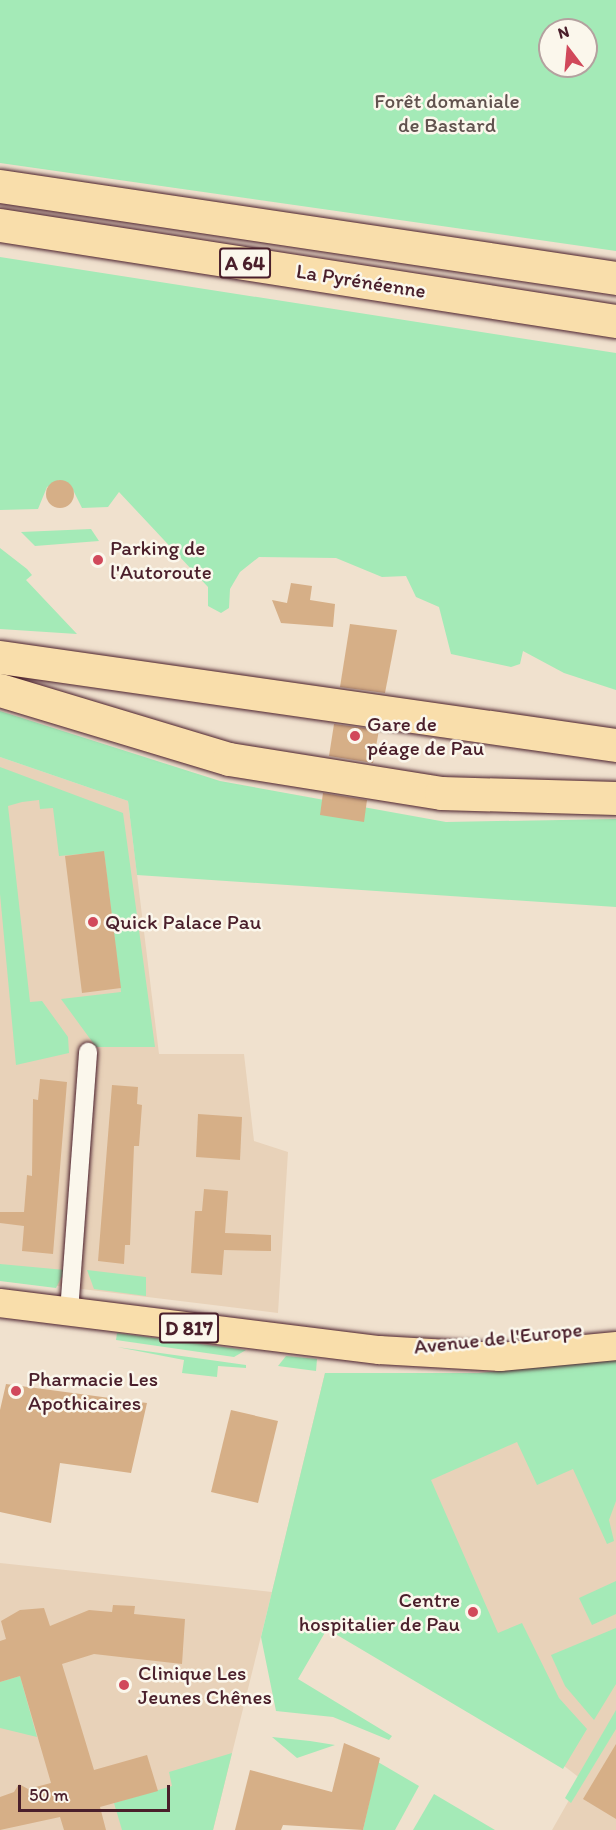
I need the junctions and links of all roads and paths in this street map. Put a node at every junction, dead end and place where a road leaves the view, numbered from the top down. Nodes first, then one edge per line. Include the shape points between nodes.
1 (0, 186) edge
2 (0, 225) edge
3 (616, 279) edge
4 (616, 321) edge
5 (0, 657) edge
6 (0, 690) edge
7 (616, 745) edge
8 (616, 798) edge
9 (88, 1052) dead end
10 (0, 1303) edge
11 (69, 1312) junction
12 (616, 1326) edge
13 (616, 1346) edge
14 (379, 1350) junction

1 - 3 highway, La Pyrénéenne / A 64
2 - 4 highway, La Pyrénéenne / A 64
5 - 7 highway
6 - 8 highway via 229,759 441,793
9 - 11 street
10 - 11 main road, Avenue de l'Europe / D 817
11 - 14 main road, Avenue de l'Europe / D 817
12 - 14 main road, Avenue de l'Europe / D 817
13 - 14 main road, Avenue de l'Europe / D 817 via 500,1357

